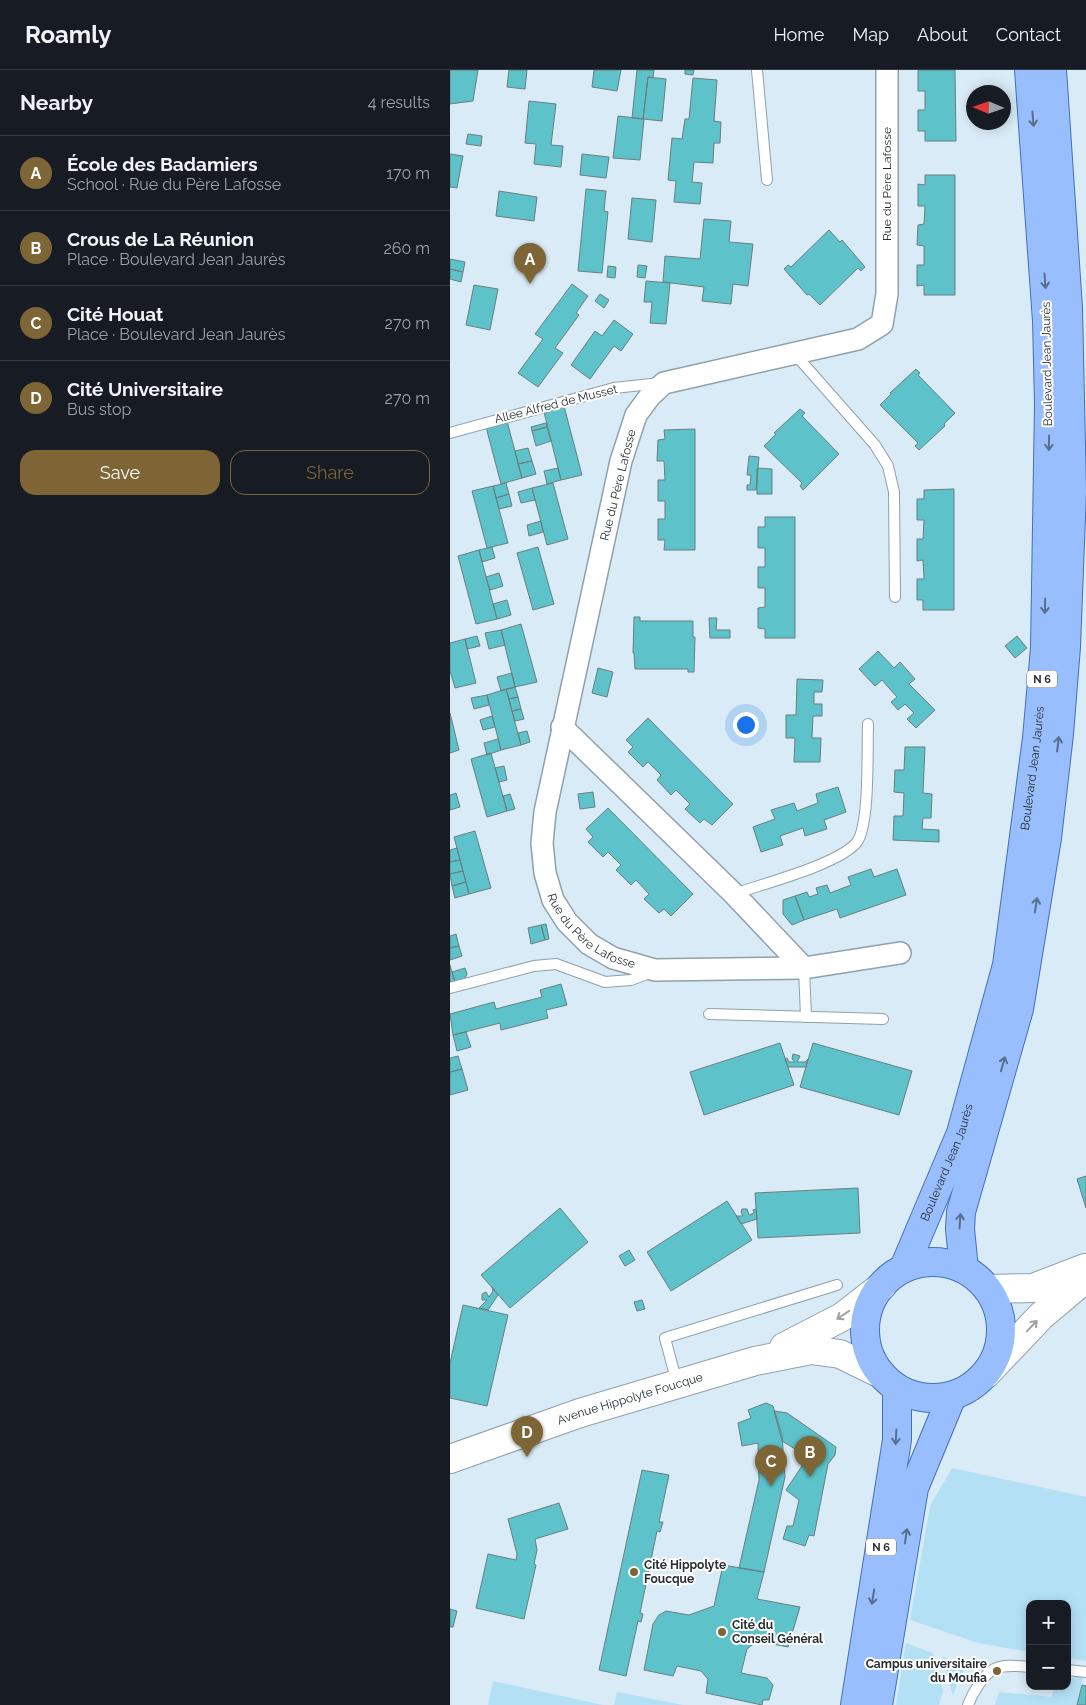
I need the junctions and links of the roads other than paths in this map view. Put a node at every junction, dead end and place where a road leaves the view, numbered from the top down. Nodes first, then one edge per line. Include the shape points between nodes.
1 (757, 70) edge
2 (887, 70) edge
3 (1029, 70) edge
4 (1052, 70) edge
5 (767, 180) dead end
6 (794, 353) junction
7 (664, 383) junction
8 (450, 433) edge
9 (895, 596) dead end
10 (868, 724) dead end
11 (562, 727) junction
12 (734, 894) junction
13 (900, 952) dead end
14 (804, 968) junction
15 (655, 970) junction
16 (450, 988) edge
17 (709, 1014) dead end
18 (806, 1017) junction
19 (883, 1019) dead end
20 (904, 1268) junction
21 (1086, 1268) edge
22 (964, 1269) junction
23 (1086, 1278) edge
24 (837, 1286) dead end
25 (882, 1286) junction
26 (988, 1289) junction
27 (755, 1361) junction
28 (986, 1374) junction
29 (889, 1381) junction
30 (678, 1384) junction
31 (952, 1396) junction
32 (450, 1459) edge
33 (1026, 1667) edge
34 (1071, 1670) edge
35 (1086, 1672) edge
36 (855, 1705) edge
37 (878, 1705) edge
38 (968, 1705) edge

1 - 5 lane
2 - 6 street, Rue du Père Lafosse via 887,294 882,324 858,339
3 -> 20 main road, Boulevard Jean Jaurès / N 6 via 1047,321 1049,404 1044,648 1037,738 1007,965 961,1133
22 -> 4 main road, Boulevard Jean Jaurès / N 6 via 961,1212 1019,1009 1047,838 1066,647 1072,491 1068,308
6 - 7 street, Rue du Père Lafosse
6 - 9 lane via 875,445 888,466 894,492
7 - 8 lane, Allee Alfred de Musset via 614,388
7 - 11 street, Rue du Père Lafosse via 636,415 628,437
10 - 12 lane via 864,821 858,841 840,856
11 - 12 street
11 - 15 street, Rue du Père Lafosse via 542,843 545,873 553,900 567,922 589,944 613,958
12 - 14 street
13 - 14 street, Rue du Père Lafosse
14 - 15 street, Rue du Père Lafosse
14 - 18 lane
15 - 16 lane via 631,980 605,982 556,964 534,966
17 - 18 lane
18 - 19 lane
20 - 22 main road, Boulevard Jean Jaurès / N 6 via 938,1262
20 - 25 main road, Boulevard Jean Jaurès / N 6
21 - 26 street via 1033,1288
22 - 26 main road, Boulevard Jean Jaurès / N 6
28 -> 23 street via 1041,1316
24 - 30 lane via 665,1338
25 -> 27 street, Avenue Hippolyte Foucque via 842,1317
25 - 29 main road, Boulevard Jean Jaurès / N 6 via 872,1301 866,1336 874,1363
26 - 28 main road, Boulevard Jean Jaurès / N 6 via 998,1309 1002,1331 998,1354
27 - 29 street, Avenue Hippolyte Foucque via 825,1350 859,1361
27 - 30 street, Avenue Hippolyte Foucque
28 - 31 main road, Boulevard Jean Jaurès / N 6 via 971,1387
29 - 31 main road, Boulevard Jean Jaurès / N 6 via 914,1396 934,1399
29 -> 36 main road, Boulevard Jean Jaurès / N 6 via 897,1440
30 - 32 street, Avenue Hippolyte Foucque via 580,1413
37 -> 31 main road, N 6 via 914,1488
33 - 38 lane via 1012,1665 994,1669
34 - 35 lane

